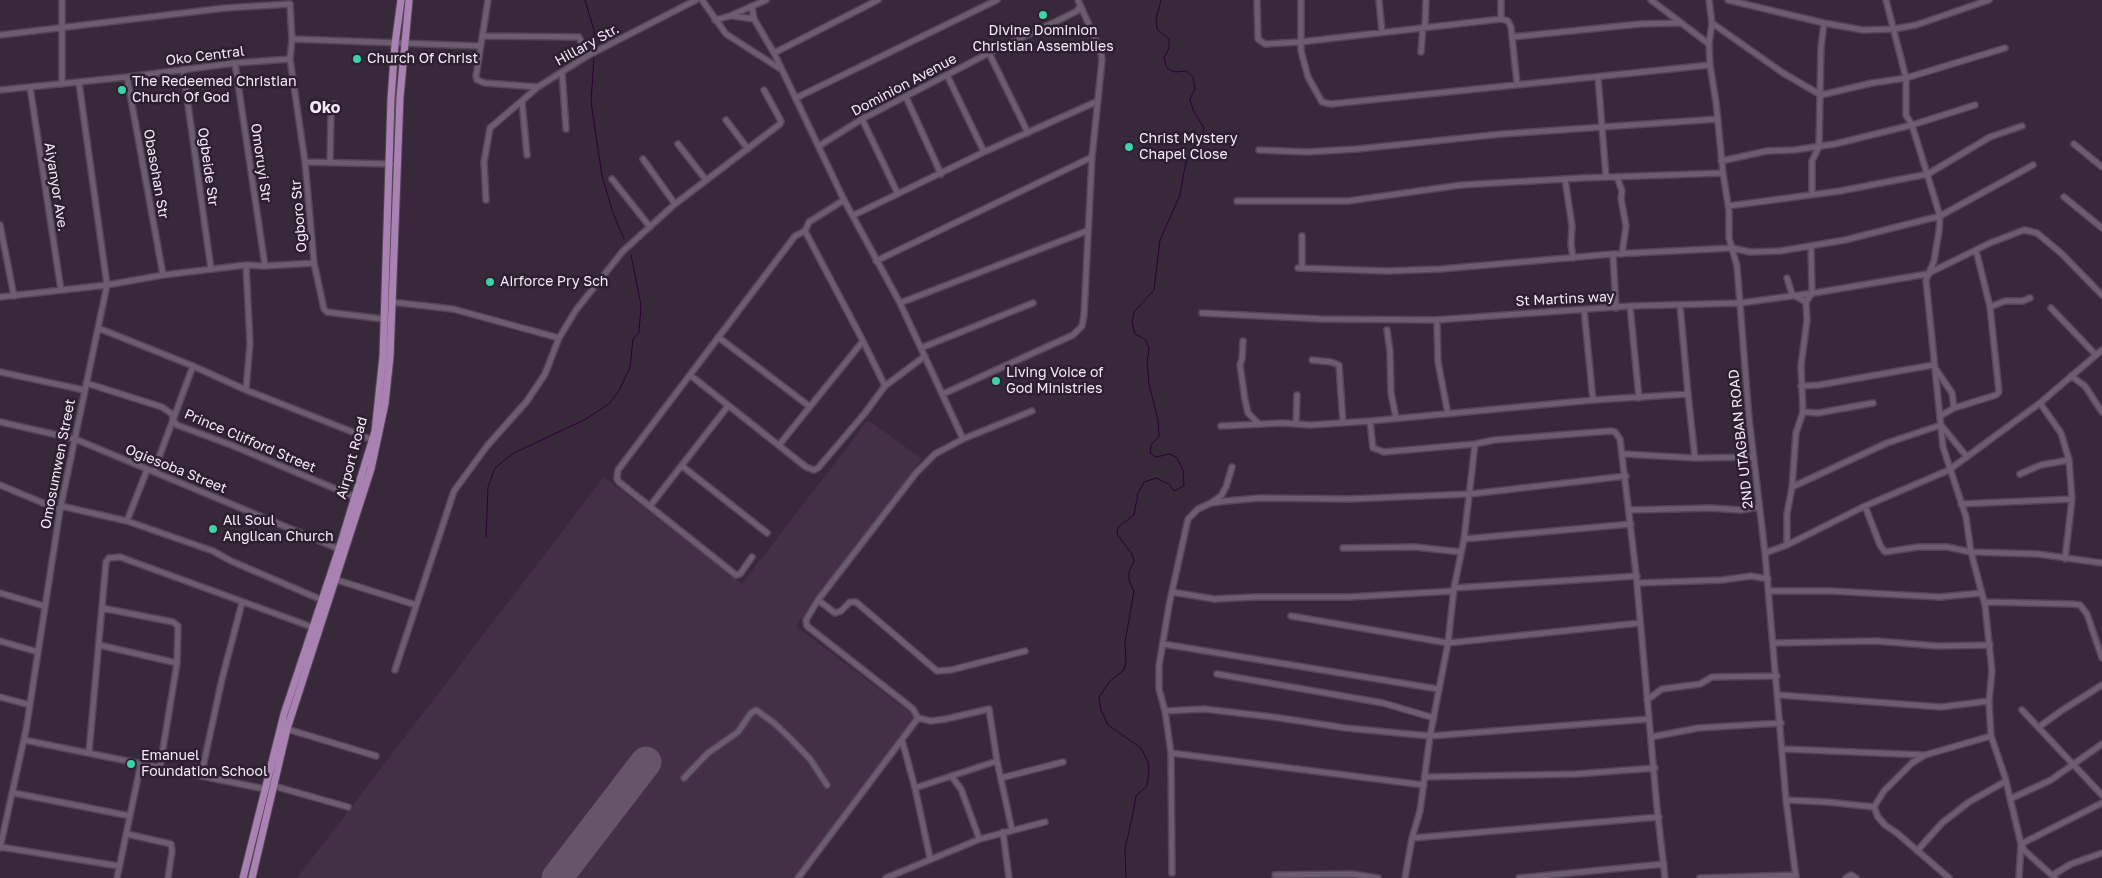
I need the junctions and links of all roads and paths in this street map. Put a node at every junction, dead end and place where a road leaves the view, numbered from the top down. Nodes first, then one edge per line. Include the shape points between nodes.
1 (62, 0) edge
2 (224, 0) edge
3 (401, 0) edge
4 (409, 0) edge
5 (488, 0) edge
6 (696, 0) edge
7 (702, 0) edge
8 (766, 0) edge
9 (878, 0) edge
10 (997, 0) edge
11 (1078, 0) edge
12 (1257, 0) edge
13 (1301, 0) edge
14 (1379, 0) edge
15 (1426, 0) edge
16 (1501, 0) edge
17 (1651, 0) edge
18 (1709, 0) edge
19 (1728, 0) edge
20 (1886, 0) edge
21 (1988, 0) edge
22 (1080, 6) junction
23 (752, 7) junction
24 (225, 8) junction
25 (730, 16) junction
26 (754, 19) junction
27 (715, 20) junction
28 (1501, 20) junction
29 (1680, 23) junction
30 (1712, 23) junction
31 (1824, 23) junction
32 (1424, 27) junction
33 (62, 28) junction
34 (1894, 29) junction
35 (1382, 32) junction
36 (0, 35) edge
37 (482, 36) junction
38 (1512, 37) junction
39 (292, 39) junction
40 (1300, 42) junction
41 (403, 43) junction
42 (395, 44) junction
43 (1709, 44) junction
44 (480, 46) junction
45 (2005, 48) dead end
46 (1421, 52) dead end
47 (774, 53) junction
48 (989, 53) junction
49 (587, 56) junction
50 (290, 59) junction
51 (235, 63) junction
52 (1710, 65) junction
53 (183, 69) junction
54 (780, 69) junction
55 (562, 72) junction
56 (947, 75) junction
57 (127, 77) junction
58 (1598, 77) dead end
59 (1906, 78) junction
60 (79, 83) junction
61 (62, 84) junction
62 (1517, 84) junction
63 (30, 87) junction
64 (538, 87) junction
65 (0, 90) edge
66 (764, 90) dead end
67 (1821, 95) junction
68 (906, 97) junction
69 (796, 98) junction
70 (1098, 101) junction
71 (522, 102) junction
72 (334, 104) dead end
73 (1975, 105) dead end
74 (862, 119) junction
75 (1718, 119) junction
76 (726, 120) dead end
77 (1912, 125) junction
78 (2022, 126) dead end
79 (1602, 127) junction
80 (566, 129) dead end
81 (1028, 133) junction
82 (678, 144) dead end
83 (2074, 144) dead end
84 (819, 146) junction
85 (1819, 147) junction
86 (748, 149) junction
87 (1259, 150) dead end
88 (984, 152) junction
89 (527, 155) dead end
90 (1092, 157) junction
91 (643, 159) dead end
92 (1721, 161) junction
93 (305, 162) junction
94 (330, 162) junction
95 (391, 164) junction
96 (2033, 166) dead end
97 (2102, 167) edge
98 (1722, 173) junction
99 (941, 174) junction
100 (1928, 174) junction
101 (1606, 177) junction
102 (1617, 177) junction
103 (612, 179) dead end
104 (1565, 179) junction
105 (706, 180) junction
106 (898, 194) junction
107 (1812, 194) junction
108 (2064, 196) dead end
109 (486, 200) dead end
110 (844, 200) junction
111 (1237, 201) dead end
112 (676, 204) junction
113 (1728, 206) junction
114 (854, 215) junction
115 (1940, 216) junction
116 (0, 225) edge
117 (650, 227) junction
118 (2102, 228) edge
119 (805, 231) junction
120 (1087, 231) junction
121 (1302, 236) dead end
122 (1811, 247) junction
123 (1732, 248) junction
124 (1976, 250) junction
125 (1613, 254) junction
126 (1622, 254) junction
127 (1573, 258) junction
128 (876, 261) junction
129 (314, 263) junction
130 (246, 264) junction
131 (265, 266) junction
132 (211, 269) junction
133 (1926, 274) junction
134 (162, 275) junction
135 (1787, 278) dead end
136 (106, 285) junction
137 (61, 290) junction
138 (1812, 293) junction
139 (2102, 295) edge
140 (14, 296) junction
141 (1796, 296) junction
142 (0, 297) edge
143 (2030, 298) dead end
144 (391, 302) junction
145 (1806, 302) junction
146 (1033, 303) dead end
147 (1740, 303) junction
148 (900, 304) junction
149 (1680, 305) junction
150 (1630, 306) junction
151 (1990, 307) junction
152 (1616, 308) junction
153 (2051, 308) dead end
154 (1584, 310) junction
155 (1202, 313) dead end
156 (383, 319) junction
157 (1437, 324) dead end
158 (98, 328) junction
159 (1387, 330) dead end
160 (718, 337) junction
161 (559, 338) junction
162 (864, 341) junction
163 (1243, 341) dead end
164 (921, 348) junction
165 (2102, 350) edge
166 (2096, 355) junction
167 (925, 356) junction
168 (1312, 360) dead end
169 (1933, 364) junction
170 (193, 366) junction
171 (0, 372) edge
172 (690, 375) junction
173 (2071, 376) junction
174 (86, 383) junction
175 (885, 386) junction
176 (1801, 386) junction
177 (84, 390) junction
178 (246, 390) junction
179 (943, 394) junction
180 (1688, 394) junction
181 (1296, 395) dead end
182 (1639, 398) junction
183 (1593, 400) junction
184 (1873, 403) dead end
185 (2040, 403) junction
186 (728, 406) junction
187 (809, 406) junction
188 (1954, 408) junction
189 (1032, 411) dead end
190 (1802, 412) junction
191 (2102, 412) edge
192 (1448, 414) junction
193 (1940, 416) junction
194 (1396, 418) junction
195 (173, 420) junction
196 (1370, 421) junction
197 (0, 422) edge
198 (1343, 422) junction
199 (1259, 424) junction
200 (1296, 424) junction
201 (1941, 425) junction
202 (1221, 426) dead end
203 (75, 439) junction
204 (963, 439) junction
205 (373, 440) junction
206 (1475, 444) junction
207 (779, 445) junction
208 (1624, 454) junction
209 (1754, 457) junction
210 (1967, 457) junction
211 (1695, 458) junction
212 (2069, 460) junction
213 (682, 466) junction
214 (1232, 467) dead end
215 (147, 470) junction
216 (1950, 470) junction
217 (154, 471) junction
218 (2020, 474) dead end
219 (1626, 476) junction
220 (0, 485) edge
221 (1792, 487) junction
222 (1470, 494) junction
223 (355, 497) junction
224 (2072, 499) junction
225 (1211, 503) junction
226 (1961, 504) junction
227 (650, 506) junction
228 (1865, 506) junction
229 (1759, 507) junction
230 (60, 508) junction
231 (1630, 510) junction
232 (127, 521) junction
233 (1631, 524) junction
234 (767, 533) dead end
235 (1464, 539) junction
236 (1787, 545) junction
237 (1342, 548) dead end
238 (339, 549) junction
239 (1461, 552) junction
240 (1971, 552) junction
241 (1765, 553) junction
242 (752, 557) dead end
243 (2065, 559) junction
244 (2102, 563) edge
245 (1637, 576) junction
246 (337, 580) junction
247 (1768, 580) junction
248 (1637, 583) junction
249 (1454, 590) junction
250 (1769, 591) junction
251 (1172, 592) junction
252 (0, 593) edge
253 (1981, 593) junction
254 (322, 600) junction
255 (818, 600) junction
256 (1984, 602) junction
257 (242, 603) junction
258 (416, 605) junction
259 (44, 606) junction
260 (102, 608) junction
261 (1291, 616) dead end
262 (1640, 623) junction
263 (312, 627) junction
264 (0, 641) edge
265 (1774, 642) junction
266 (1448, 643) junction
267 (1163, 644) junction
268 (99, 645) junction
269 (1990, 645) junction
270 (1025, 650) dead end
271 (38, 652) junction
272 (2102, 658) edge
273 (177, 663) junction
274 (395, 670) dead end
275 (1218, 674) dead end
276 (1777, 676) junction
277 (2102, 685) edge
278 (1438, 689) junction
279 (1779, 695) junction
280 (0, 697) edge
281 (1647, 700) junction
282 (1989, 701) junction
283 (30, 705) junction
284 (2022, 710) dead end
285 (1165, 711) junction
286 (918, 718) junction
287 (1434, 718) junction
288 (1649, 719) junction
289 (1781, 723) junction
290 (2040, 727) junction
291 (287, 729) junction
292 (1430, 736) junction
293 (1991, 736) junction
294 (1651, 737) junction
295 (24, 740) junction
296 (902, 740) junction
297 (2102, 744) edge
298 (1783, 749) junction
299 (88, 752) junction
300 (1171, 753) junction
301 (376, 756) dead end
302 (1925, 756) junction
303 (997, 761) junction
304 (1063, 762) dead end
305 (141, 763) junction
306 (2072, 764) junction
307 (160, 767) junction
308 (1655, 768) junction
309 (201, 776) junction
310 (952, 776) junction
311 (1425, 777) junction
312 (684, 778) dead end
313 (1001, 778) junction
314 (2006, 781) junction
315 (827, 785) dead end
316 (1424, 785) junction
317 (274, 786) junction
318 (915, 788) junction
319 (265, 789) junction
320 (14, 793) junction
321 (2102, 795) edge
322 (2010, 799) junction
323 (1786, 800) junction
324 (2102, 803) edge
325 (348, 806) dead end
326 (1874, 807) junction
327 (130, 816) junction
328 (1659, 817) junction
329 (3, 821) edge
330 (1045, 822) dead end
331 (1012, 830) junction
332 (1003, 832) junction
333 (127, 834) junction
334 (979, 838) dead end
335 (1412, 838) junction
336 (2021, 844) junction
337 (0, 848) edge
338 (1917, 851) junction
339 (2102, 853) edge
340 (930, 858) junction
341 (1664, 864) junction
342 (119, 866) junction
343 (1172, 873) dead end
344 (1275, 875) dead end
345 (1796, 877) edge
346 (2054, 877) edge
347 (117, 878) edge
348 (168, 878) edge
349 (243, 878) edge
350 (252, 878) edge
351 (798, 878) edge
352 (886, 878) edge
353 (1009, 878) edge
354 (1378, 878) edge
355 (1405, 878) edge
356 (1519, 878) edge
357 (1665, 878) edge
358 (1700, 878) edge
359 (1846, 878) edge
360 (1856, 878) edge
361 (1949, 878) edge
362 (2019, 878) edge

1 - 33 street
2 - 24 street
3 - 42 main road, Airport Road
4 - 41 main road, Airport Road
5 - 37 street
6 - 49 street, Hillary Str.
7 - 27 street
8 - 23 street
9 - 47 street
10 - 69 street
11 - 22 street
12 - 40 street via 1258,39 1265,44
13 - 40 street
14 - 35 street
15 - 32 street
16 - 28 street
17 - 29 street
18 - 30 street, 2ND UTAGBAN ROAD
19 - 31 street
20 - 34 street
21 - 34 street via 1916,25
22 - 48 street, Dominion Avenue via 1077,11
22 - 70 street via 1101,52
23 - 25 street
23 - 26 street
24 - 33 street
24 - 39 street via 290,4
25 - 26 street
25 - 27 street
26 - 47 street
27 - 54 street via 726,34
28 - 32 street
28 - 38 street via 1508,21
29 - 38 street
29 - 43 street
30 - 43 street, 2ND UTAGBAN ROAD
30 - 67 street
31 - 34 street via 1863,30
31 - 67 street
32 - 35 street
32 - 46 street
33 - 36 street
33 - 61 street
34 - 59 street
35 - 40 street
37 - 44 street
37 - 49 street via 579,37
38 - 62 street
39 - 42 street
39 - 50 street
40 - 62 street via 1308,77 1322,102 1331,104
41 - 42 street
41 - 44 street
41 - 144 main road, Airport Road
42 - 95 main road, Airport Road
43 - 52 street, 2ND UTAGBAN ROAD
44 - 64 street via 476,76 479,82
45 - 59 street
47 - 54 street
48 - 56 street, Dominion Avenue
48 - 81 street
49 - 55 street, Hillary Str.
50 - 51 street, Oko Central
50 - 93 street, Ogboro Str
51 - 53 street, Oko Central
51 - 131 street, Omoruyi Str
52 - 62 street
52 - 75 street, 2ND UTAGBAN ROAD
53 - 57 street, Oko Central
53 - 132 street, Ogbeide Str
54 - 69 street
55 - 64 street, Hillary Str.
55 - 80 street
56 - 68 street, Dominion Avenue
56 - 88 street
57 - 60 street, Oko Central
57 - 134 street, Obasohan Str
58 - 79 street
59 - 67 street via 1872,82
59 - 77 street via 1906,115
60 - 61 street, Oko Central
60 - 136 street, Omosumwen Street
61 - 63 street, Oko Central
63 - 65 street, Oko Central
63 - 137 street, Aiyanyor Ave.
64 - 71 street, Hillary Str.
66 - 86 street via 781,121
67 - 85 street
68 - 74 street, Dominion Avenue
68 - 99 street
69 - 84 street
70 - 81 street
70 - 90 street
71 - 89 street
71 - 109 street, Hillary Str. via 490,128 484,162
72 - 94 street
73 - 77 street
74 - 84 street, Dominion Avenue
74 - 106 street
75 - 79 street
75 - 92 street, 2ND UTAGBAN ROAD
76 - 86 street
77 - 85 street
77 - 100 street
78 - 100 street via 1990,137
79 - 87 street via 1357,149
79 - 101 street
81 - 88 street
82 - 105 street
83 - 97 street
84 - 110 street
85 - 92 street
85 - 107 street via 1812,161
86 - 105 street
88 - 99 street
90 - 120 street
90 - 128 street
91 - 112 street
92 - 98 street, 2ND UTAGBAN ROAD
93 - 94 street
93 - 129 street, Ogboro Str
94 - 95 street
95 - 156 main road, Airport Road
96 - 115 street
98 - 102 street
98 - 113 street, 2ND UTAGBAN ROAD
99 - 106 street
100 - 107 street
100 - 115 street
101 - 102 street
101 - 104 street
102 - 126 street via 1626,226
103 - 117 street
104 - 111 street via 1461,185 1348,201
104 - 127 street
105 - 112 street
106 - 114 street
107 - 113 street
108 - 118 street
110 - 114 street
110 - 119 street via 809,222
112 - 117 street
113 - 123 street, 2ND UTAGBAN ROAD
114 - 128 street
115 - 122 street
115 - 133 street via 1934,261
116 - 140 street
117 - 161 street via 623,251 576,310
119 - 160 street via 795,236
119 - 162 street
120 - 148 street
120 - 179 street via 1084,315 1078,331
121 - 127 street via 1300,268 1442,269
122 - 123 street via 1750,252
122 - 138 street
123 - 126 street
123 - 147 street, 2ND UTAGBAN ROAD
124 - 133 street, St Martins way
124 - 139 street, St Martins way via 2024,230 2037,233
124 - 151 street
125 - 126 street
125 - 127 street
125 - 152 street
128 - 148 street
129 - 131 street
129 - 156 street, Ogboro Str via 324,310
130 - 131 street
130 - 132 street
130 - 178 street via 250,343
132 - 134 street
133 - 138 street, St Martins way
133 - 169 street
134 - 136 street
135 - 141 street via 1790,291
136 - 137 street
136 - 158 street, Omosumwen Street
137 - 140 street
138 - 141 street, St Martins way
138 - 145 street
140 - 142 street
141 - 145 street
141 - 147 street, St Martins way
143 - 151 street via 2004,301
144 - 161 street via 453,308
144 - 246 main road, Airport Road via 389,380 382,421
145 - 176 street
146 - 164 street
147 - 149 street, St Martins way
147 - 209 street, 2ND UTAGBAN ROAD
148 - 164 street
149 - 150 street, St Martins way
149 - 180 street
150 - 152 street, St Martins way
150 - 182 street
151 - 188 street via 1998,392 1996,396
152 - 154 street, St Martins way
153 - 166 street
154 - 155 street, St Martins way via 1435,320
154 - 183 street
156 - 205 main road, Airport Road via 383,356
157 - 192 street via 1438,362
158 - 170 street
158 - 174 street, Omosumwen Street
159 - 194 street
160 - 172 street
160 - 187 street
161 - 258 street via 544,374 527,401 454,490
162 - 175 street
162 - 187 street
163 - 199 street via 1240,366 1245,400 1248,413
164 - 167 street
165 - 166 street
166 - 173 street
167 - 175 street
167 - 179 street
168 - 198 street via 1339,365
169 - 176 street
169 - 188 street via 1952,393
169 - 193 street
170 - 178 street
170 - 195 street
171 - 177 street
172 - 186 street
172 - 227 street via 618,470 619,482
173 - 185 street
173 - 191 street via 2085,386
174 - 177 street, Omosumwen Street
174 - 195 street, Prince Clifford Street via 162,407 172,414
175 - 207 street via 818,468 814,470 806,466
176 - 190 street
177 - 203 street, Omosumwen Street
178 - 205 street
179 - 204 street
180 - 182 street
180 - 211 street
181 - 200 street
182 - 183 street
183 - 192 street
184 - 190 street via 1818,413
185 - 210 street
185 - 212 street via 2056,423
186 - 207 street
186 - 213 street
187 - 207 street
188 - 193 street
189 - 204 street
190 - 221 street via 1796,433
192 - 194 street
193 - 201 street
194 - 196 street
195 - 217 street
195 - 223 street, Prince Clifford Street via 177,425
196 - 198 street
196 - 206 street via 1373,448 1384,452
197 - 203 street, Ogiesoba Street
198 - 200 street
199 - 200 street
199 - 202 street
201 - 210 street
201 - 216 street via 1943,448
201 - 221 street via 1887,443
203 - 215 street, Ogiesoba Street
203 - 230 street, Omosumwen Street
204 - 255 street via 935,454 916,473
205 - 223 main road, Airport Road
206 - 208 street via 1611,431 1620,439
206 - 222 street
208 - 211 street
208 - 219 street
209 - 211 street
209 - 229 street, 2ND UTAGBAN ROAD
210 - 216 street
212 - 218 street
212 - 224 street
213 - 227 street
213 - 234 street
214 - 225 street via 1221,496
215 - 217 street, Ogiesoba Street
215 - 232 street
216 - 226 street
216 - 228 street
217 - 238 street, Ogiesoba Street
219 - 222 street
219 - 231 street
220 - 230 street
221 - 236 street via 1787,514
222 - 225 street via 1349,500 1260,498
222 - 235 street
223 - 238 main road, Airport Road
224 - 226 street
224 - 243 street
225 - 251 street via 1188,519
226 - 240 street
227 - 242 street via 736,575
228 - 236 street
228 - 240 street via 1885,552 1947,547
229 - 231 street via 1741,510
229 - 241 street, 2ND UTAGBAN ROAD
230 - 232 street
230 - 259 street, Omosumwen Street
231 - 233 street
232 - 254 street via 213,551 231,562
233 - 235 street
233 - 245 street
235 - 239 street
236 - 241 street
237 - 239 street via 1415,547
238 - 254 main road, Airport Road
239 - 249 street
240 - 243 street via 2038,554
240 - 253 street
241 - 247 street, 2ND UTAGBAN ROAD
243 - 244 street
245 - 248 street
245 - 249 street
246 - 258 street
246 - 291 main road, Airport Road
247 - 248 street via 1751,576
247 - 250 street, 2ND UTAGBAN ROAD
248 - 262 street
249 - 251 street via 1349,597 1214,599
249 - 266 street
250 - 253 street via 1940,597
250 - 265 street, 2ND UTAGBAN ROAD
251 - 267 street
252 - 259 street
253 - 256 street
254 - 263 main road, Airport Road
255 - 270 street via 835,613 850,602 856,602 937,671
255 - 286 street via 805,622 807,626 913,709
256 - 269 street
256 - 272 street via 2080,605 2087,614
257 - 260 street via 114,557 106,562
257 - 263 street
257 - 309 street
258 - 274 street
259 - 271 street, Omosumwen Street
260 - 268 street
260 - 273 street via 176,624
261 - 266 street
262 - 266 street
262 - 281 street
263 - 319 main road, Airport Road via 284,714
264 - 271 street
265 - 269 street
265 - 276 street, 2ND UTAGBAN ROAD
266 - 278 street
267 - 278 street
267 - 285 street via 1159,689
268 - 273 street
268 - 299 street
269 - 282 street
271 - 283 street, Omosumwen Street
273 - 307 street
275 - 287 street via 1358,698
276 - 279 street, 2ND UTAGBAN ROAD
276 - 281 street via 1712,677 1700,684 1662,689
277 - 290 street
278 - 287 street
279 - 282 street via 1941,707
279 - 289 street, 2ND UTAGBAN ROAD
280 - 283 street
281 - 288 street
282 - 293 street
283 - 295 street, Omosumwen Street
284 - 290 street
285 - 292 street via 1204,709
285 - 300 street
286 - 296 street
286 - 303 street via 931,721 989,709
287 - 292 street
288 - 292 street
288 - 294 street
289 - 294 street via 1698,728
289 - 298 street, 2ND UTAGBAN ROAD
290 - 306 street
291 - 301 street
291 - 317 main road, Airport Road
292 - 311 street
293 - 302 street
293 - 314 street
294 - 308 street
295 - 299 street
295 - 320 street, Omosumwen Street
296 - 318 street
296 - 351 street
297 - 306 street
298 - 302 street
298 - 323 street, 2ND UTAGBAN ROAD
299 - 305 street
300 - 316 street
300 - 343 street
302 - 326 street via 1912,763
303 - 310 street
303 - 313 street
304 - 313 street
305 - 307 street
305 - 327 street
306 - 321 street
306 - 322 street via 2051,780
307 - 309 street
308 - 311 street via 1576,774
308 - 328 street
309 - 319 street
310 - 318 street
310 - 334 street via 961,789
311 - 316 street
312 - 315 street via 708,753 738,732 756,710 774,722 810,759
313 - 331 street
314 - 322 street
314 - 338 street via 1969,802 1942,823
316 - 335 street
317 - 325 street
317 - 350 main road, Airport Road
318 - 340 street
319 - 349 main road, Airport Road
320 - 327 street
320 - 329 street, Omosumwen Street
322 - 336 street
323 - 326 street
323 - 345 street, 2ND UTAGBAN ROAD
324 - 336 street
326 - 338 street via 1885,826
327 - 333 street
328 - 335 street
328 - 341 street
329 - 337 street, Omosumwen Street
330 - 331 street
331 - 332 street
332 - 340 street
332 - 353 street
333 - 342 street
333 - 348 street via 171,844
335 - 355 street
336 - 346 street
336 - 362 street
337 - 342 street
338 - 361 street
339 - 346 street via 2076,862
340 - 352 street
341 - 356 street
341 - 357 street
342 - 347 street
344 - 354 street via 1352,874
345 - 358 street
359 - 360 street via 1851,875

